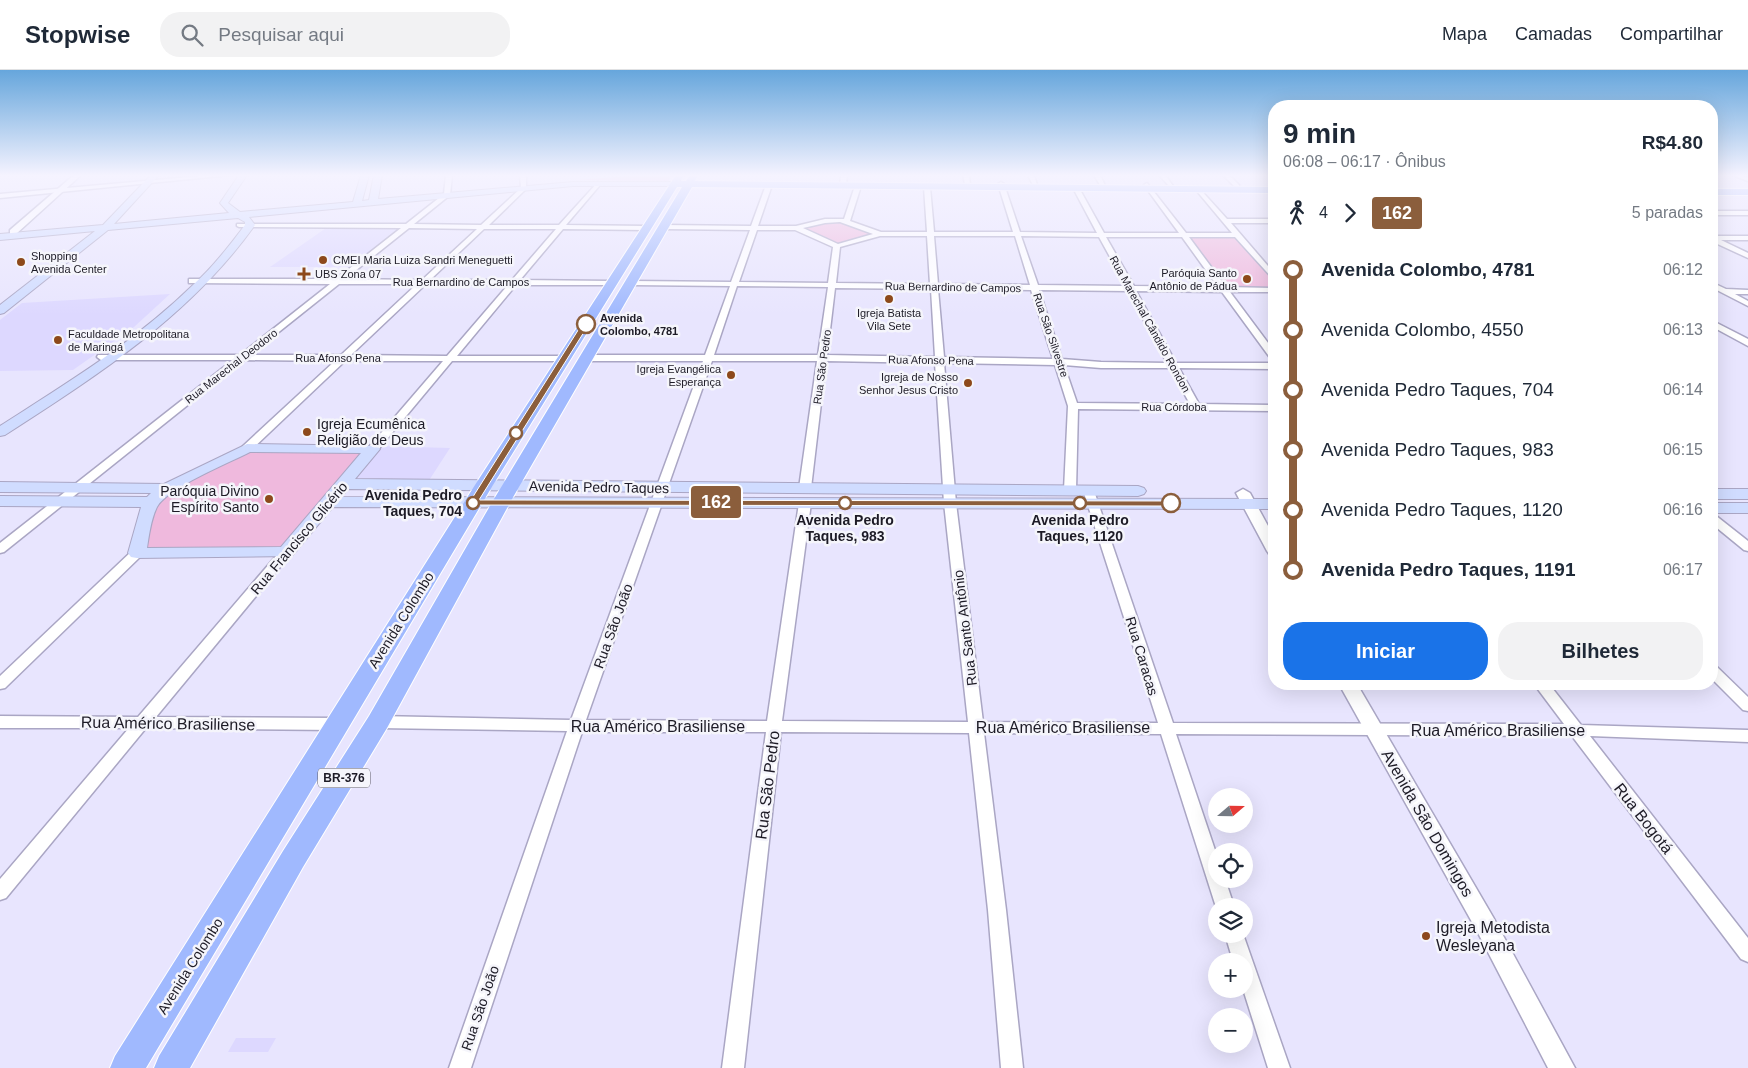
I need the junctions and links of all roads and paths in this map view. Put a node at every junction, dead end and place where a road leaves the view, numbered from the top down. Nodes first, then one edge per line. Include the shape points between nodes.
1 (1225, 221) edge
2 (28, 222) edge
3 (105, 222) edge
4 (105, 222) edge
5 (138, 222) edge
6 (158, 222) edge
7 (165, 222) edge
8 (228, 222) edge
9 (326, 222) edge
10 (413, 222) edge
11 (487, 222) edge
12 (566, 222) edge
13 (650, 222) edge
14 (667, 222) edge
15 (756, 222) edge
16 (823, 222) edge
17 (849, 222) edge
18 (929, 222) edge
19 (1013, 222) edge
20 (1094, 222) edge
21 (1174, 222) edge
22 (151, 223) junction
23 (101, 226) junction
24 (406, 227) junction
25 (481, 227) junction
26 (664, 227) junction
27 (561, 228) junction
28 (646, 228) junction
29 (754, 228) junction
30 (796, 228) junction
31 (18, 231) junction
32 (60, 232) junction
33 (0, 233) edge
34 (930, 233) junction
35 (880, 234) junction
36 (1017, 234) junction
37 (1101, 234) junction
38 (1184, 235) junction
39 (1237, 235) junction
40 (0, 237) edge
41 (1718, 238) edge
42 (1748, 238) edge
43 (1718, 241) edge
44 (837, 246) junction
45 (1748, 256) edge
46 (628, 257) junction
47 (1260, 261) junction
48 (1268, 261) edge
49 (643, 262) junction
50 (1268, 271) edge
51 (198, 281) junction
52 (337, 282) junction
53 (423, 282) junction
54 (515, 282) junction
55 (610, 283) junction
56 (632, 283) junction
57 (734, 284) junction
58 (832, 285) junction
59 (934, 286) junction
60 (1034, 287) junction
61 (1131, 288) junction
62 (1718, 288) edge
63 (1224, 289) junction
64 (1268, 290) edge
65 (1718, 291) edge
66 (1724, 291) junction
67 (1748, 292) edge
68 (0, 301) edge
69 (1748, 304) edge
70 (0, 311) edge
71 (151, 318) junction
72 (164, 318) junction
73 (586, 324) junction
74 (1718, 326) edge
75 (603, 330) junction
76 (1748, 343) edge
77 (1268, 349) edge
78 (114, 356) junction
79 (101, 357) junction
80 (241, 358) junction
81 (344, 358) junction
82 (587, 358) junction
83 (707, 358) junction
84 (823, 358) junction
85 (450, 359) junction
86 (562, 359) junction
87 (939, 361) junction
88 (1060, 362) junction
89 (1172, 366) junction
90 (1268, 366) edge
91 (1073, 406) junction
92 (1196, 407) junction
93 (1268, 408) edge
94 (0, 423) edge
95 (0, 432) edge
96 (248, 448) junction
97 (373, 449) junction
98 (344, 484) junction
99 (0, 487) edge
100 (77, 488) junction
101 (167, 489) junction
102 (1070, 490) junction
103 (493, 494) junction
104 (661, 494) junction
105 (1268, 494) edge
106 (1718, 494) edge
107 (1748, 494) edge
108 (805, 496) junction
109 (950, 496) junction
110 (1092, 497) junction
111 (1245, 498) junction
112 (0, 501) edge
113 (61, 501) junction
114 (151, 502) junction
115 (329, 502) junction
116 (1268, 503) edge
117 (1718, 508) edge
118 (1748, 508) edge
119 (1718, 523) edge
120 (1268, 540) edge
121 (1748, 547) edge
122 (0, 549) edge
123 (286, 552) junction
124 (137, 553) junction
125 (1718, 676) edge
126 (0, 684) edge
127 (1351, 690) edge
128 (1546, 690) edge
129 (1748, 706) edge
130 (0, 722) edge
131 (378, 722) junction
132 (144, 723) junction
133 (337, 724) junction
134 (576, 726) junction
135 (774, 727) junction
136 (1165, 727) junction
137 (977, 728) junction
138 (1374, 730) junction
139 (1576, 730) junction
140 (1748, 736) edge
141 (260, 853) junction
142 (293, 860) junction
143 (243, 880) junction
144 (277, 886) junction
145 (0, 892) edge
146 (1222, 898) edge
147 (1748, 953) edge
148 (1253, 991) edge
149 (127, 1068) edge
150 (172, 1068) edge
151 (460, 1068) edge
152 (733, 1068) edge
153 (1012, 1068) edge
154 (1279, 1068) edge
155 (1562, 1068) edge

1 - 39 street
2 - 31 street
3 - 23 main road
4 - 23 main road
5 - 23 main road
6 - 22 main road
7 - 22 main road
8 - 51 main road via 225,252
9 - 24 street
10 - 24 street, Rua Marechal Deodoro
11 - 25 street
12 - 27 street, Rua Francisco Glicério
13 - 28 main road, Avenida Colombo / BR-376
14 - 26 main road, Avenida Colombo / BR-376
15 - 29 street, Rua São João
16 - 30 street
17 - 35 street
18 - 34 street, Rua Santo Antônio
19 - 36 street, Rua São Silvestre
20 - 37 street, Rua Marechal Cândido Rondon
21 - 38 street
22 - 23 main road
23 - 31 main road
23 - 32 main road
23 - 68 main road
23 - 70 main road
24 - 25 street
24 - 52 street, Rua Marechal Deodoro
25 - 27 street
25 - 53 street
26 - 29 street
26 - 49 main road, Avenida Colombo / BR-376
27 - 28 street
27 - 54 street, Rua Francisco Glicério
28 - 46 main road, Avenida Colombo / BR-376
29 - 30 street
29 - 57 street, Rua São João
30 - 44 street
31 - 32 main road
31 - 33 main road
32 - 40 main road
34 - 35 street
34 - 36 street
34 - 59 street, Rua Santo Antônio
35 - 44 street
36 - 37 street
36 - 60 street, Rua São Silvestre
37 - 38 street
37 - 61 street, Rua Marechal Cândido Rondon
38 - 39 street
38 - 63 street
39 - 47 street
41 - 42 street
43 - 45 street
44 - 58 street, Rua São Pedro
46 - 49 main road
46 - 55 main road, Avenida Colombo / BR-376
47 - 48 street
47 - 50 street
49 - 56 main road, Avenida Colombo / BR-376
51 - 52 street, Rua Bernardino de Campos
51 - 71 main road
51 - 72 main road
52 - 53 street, Rua Bernardino de Campos
52 - 80 street, Rua Marechal Deodoro
53 - 54 street, Rua Bernardino de Campos
53 - 81 street
54 - 55 street, Rua Bernardino de Campos
54 - 85 street, Rua Francisco Glicério
55 - 73 main road, Avenida Colombo / BR-376
56 - 57 street, Rua Bernardino de Campos
56 - 75 main road, Avenida Colombo / BR-376
57 - 58 street, Rua Bernardino de Campos
57 - 83 street, Rua São João
58 - 59 street, Rua Bernardino de Campos
58 - 84 street, Rua São Pedro
59 - 60 street, Rua Bernardino de Campos
59 - 87 street, Rua Santo Antônio
60 - 61 street, Rua Bernardino de Campos
60 - 88 street, Rua São Silvestre
61 - 63 street, Rua Bernardino de Campos
61 - 89 street, Rua Marechal Cândido Rondon
62 - 66 street
63 - 64 street, Rua Bernardino de Campos
63 - 77 street
65 - 66 street
66 - 67 street
66 - 69 street
71 - 72 main road
71 - 79 main road
72 - 78 main road
73 - 75 main road
73 - 86 main road, Avenida Colombo / BR-376
74 - 76 street
75 - 82 main road, Avenida Colombo / BR-376
78 - 79 street, Rua Afonso Pena
78 - 80 street, Rua Afonso Pena
78 - 95 main road
79 - 94 main road
80 - 81 street, Rua Afonso Pena
80 - 100 street, Rua Marechal Deodoro
81 - 85 street, Rua Afonso Pena
81 - 96 street
82 - 83 street, Rua Afonso Pena
82 - 103 main road, Avenida Colombo / BR-376
83 - 84 street, Rua Afonso Pena
83 - 104 street, Rua São João
84 - 87 street, Rua Afonso Pena
84 - 108 street, Rua São Pedro
85 - 86 street, Rua Afonso Pena
85 - 97 street, Rua Francisco Glicério
86 - 103 main road, Avenida Colombo / BR-376
87 - 88 street, Rua Afonso Pena
87 - 109 street, Rua Santo Antônio
88 - 89 street, Rua Afonso Pena
88 - 91 street, Rua São Silvestre
89 - 90 street, Rua Afonso Pena
89 - 92 street, Rua Marechal Cândido Rondon
91 - 92 street, Rua Córdoba
91 - 102 street, Rua São Silvestre
92 - 93 street, Rua Córdoba
96 - 97 main road
96 - 101 main road
97 - 98 main road, Rua Francisco Glicério
98 - 103 main road, Avenida Pedro Taques
98 - 115 main road, Rua Francisco Glicério
99 - 100 main road
100 - 101 main road
100 - 113 street, Rua Marechal Deodoro
101 - 114 main road
102 - 109 main road, Avenida Pedro Taques
102 - 110 main road, Avenida Pedro Taques
103 - 104 main road, Avenida Pedro Taques
103 - 115 main road, Avenida Pedro Taques
103 - 131 main road, Avenida Colombo / BR-376
103 - 133 main road, Avenida Colombo / BR-376
104 - 108 main road, Avenida Pedro Taques
104 - 134 street, Rua São João
105 - 111 main road, Avenida Pedro Taques
106 - 107 main road
108 - 109 main road, Avenida Pedro Taques
108 - 135 street, Rua São Pedro
109 - 110 main road, Avenida Pedro Taques
109 - 137 street, Rua Santo Antônio
110 - 111 main road, Avenida Pedro Taques
110 - 136 street, Rua Caracas
111 - 116 main road, Avenida Pedro Taques
111 - 120 street
112 - 113 main road
113 - 114 main road
113 - 122 street, Rua Marechal Deodoro
114 - 124 main road
115 - 123 main road, Rua Francisco Glicério
117 - 118 main road
119 - 121 street
123 - 124 main road
123 - 132 street, Rua Francisco Glicério
124 - 126 street
125 - 129 street
127 - 138 street, Avenida São Domingos
128 - 139 street, Rua Bogotá
130 - 132 street, Rua Américo Brasiliense
131 - 134 street, Rua Américo Brasiliense
131 - 142 main road, Avenida Colombo / BR-376
132 - 133 street, Rua Américo Brasiliense
132 - 145 street, Rua Francisco Glicério
133 - 141 main road, Avenida Colombo / BR-376
134 - 135 street, Rua Américo Brasiliense
134 - 151 street, Rua São João
135 - 137 street, Rua Américo Brasiliense
135 - 152 street, Rua São Pedro
136 - 137 street, Rua Américo Brasiliense
136 - 138 street, Rua Américo Brasiliense
136 - 146 street, Rua Caracas
137 - 153 street, Rua Santo Antônio
138 - 139 street, Rua Américo Brasiliense
138 - 155 street, Avenida São Domingos via 1485,924
139 - 140 street, Rua Américo Brasiliense
139 - 147 street, Rua Bogotá
141 - 142 main road
141 - 143 main road, Avenida Colombo / BR-376
142 - 144 main road, Avenida Colombo / BR-376
143 - 144 main road
143 - 149 main road, Avenida Colombo / BR-376
144 - 150 main road, Avenida Colombo / BR-376
148 - 154 street

